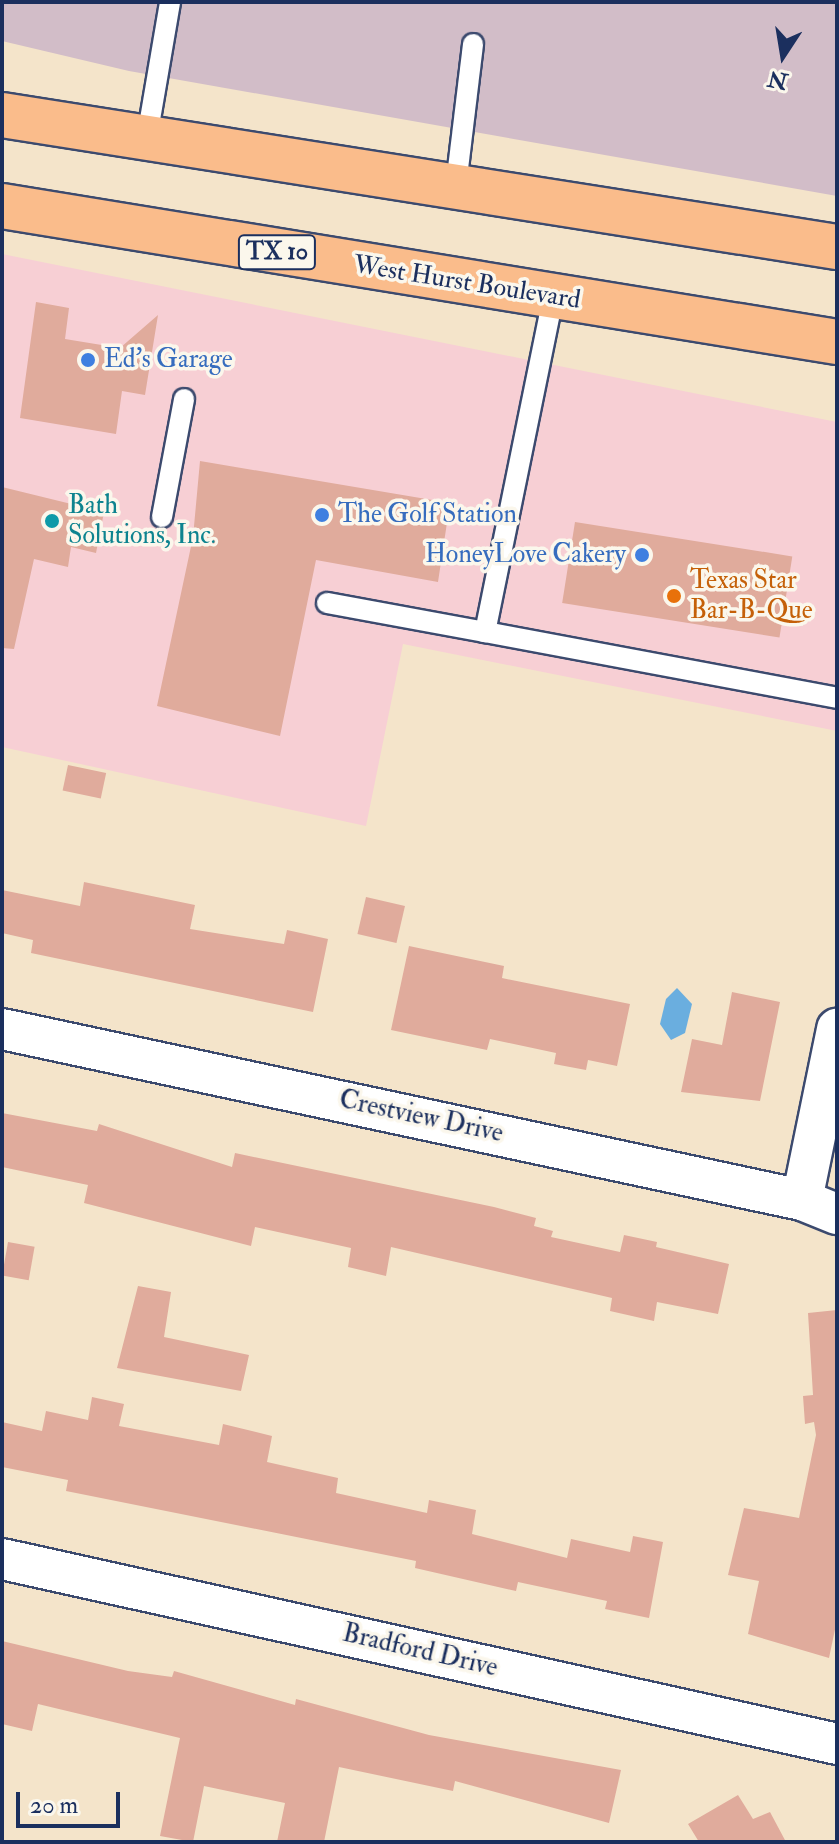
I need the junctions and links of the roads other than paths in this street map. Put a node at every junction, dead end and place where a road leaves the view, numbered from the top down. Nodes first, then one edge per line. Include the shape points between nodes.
1 (170, 2) edge
2 (473, 44) dead end
3 (2, 115) edge
4 (147, 137) junction
5 (456, 185) junction
6 (2, 206) edge
7 (837, 247) edge
8 (553, 298) junction
9 (837, 342) edge
10 (184, 399) dead end
11 (162, 517) dead end
12 (327, 603) dead end
13 (485, 632) junction
14 (837, 698) edge
15 (2, 1029) edge
16 (837, 1029) edge
17 (819, 1207) edge
18 (2, 1559) edge
19 (837, 1744) edge

1 - 4 lane
2 - 5 lane
3 - 4 main road
4 - 5 main road
5 - 7 main road
6 - 8 main road, West Hurst Boulevard / TX 10
8 - 9 main road, West Hurst Boulevard / TX 10
8 - 13 lane
10 - 11 lane
12 - 13 lane
13 - 14 lane
15 - 17 street, Crestview Drive
16 - 17 street
18 - 19 street, Bradford Drive

